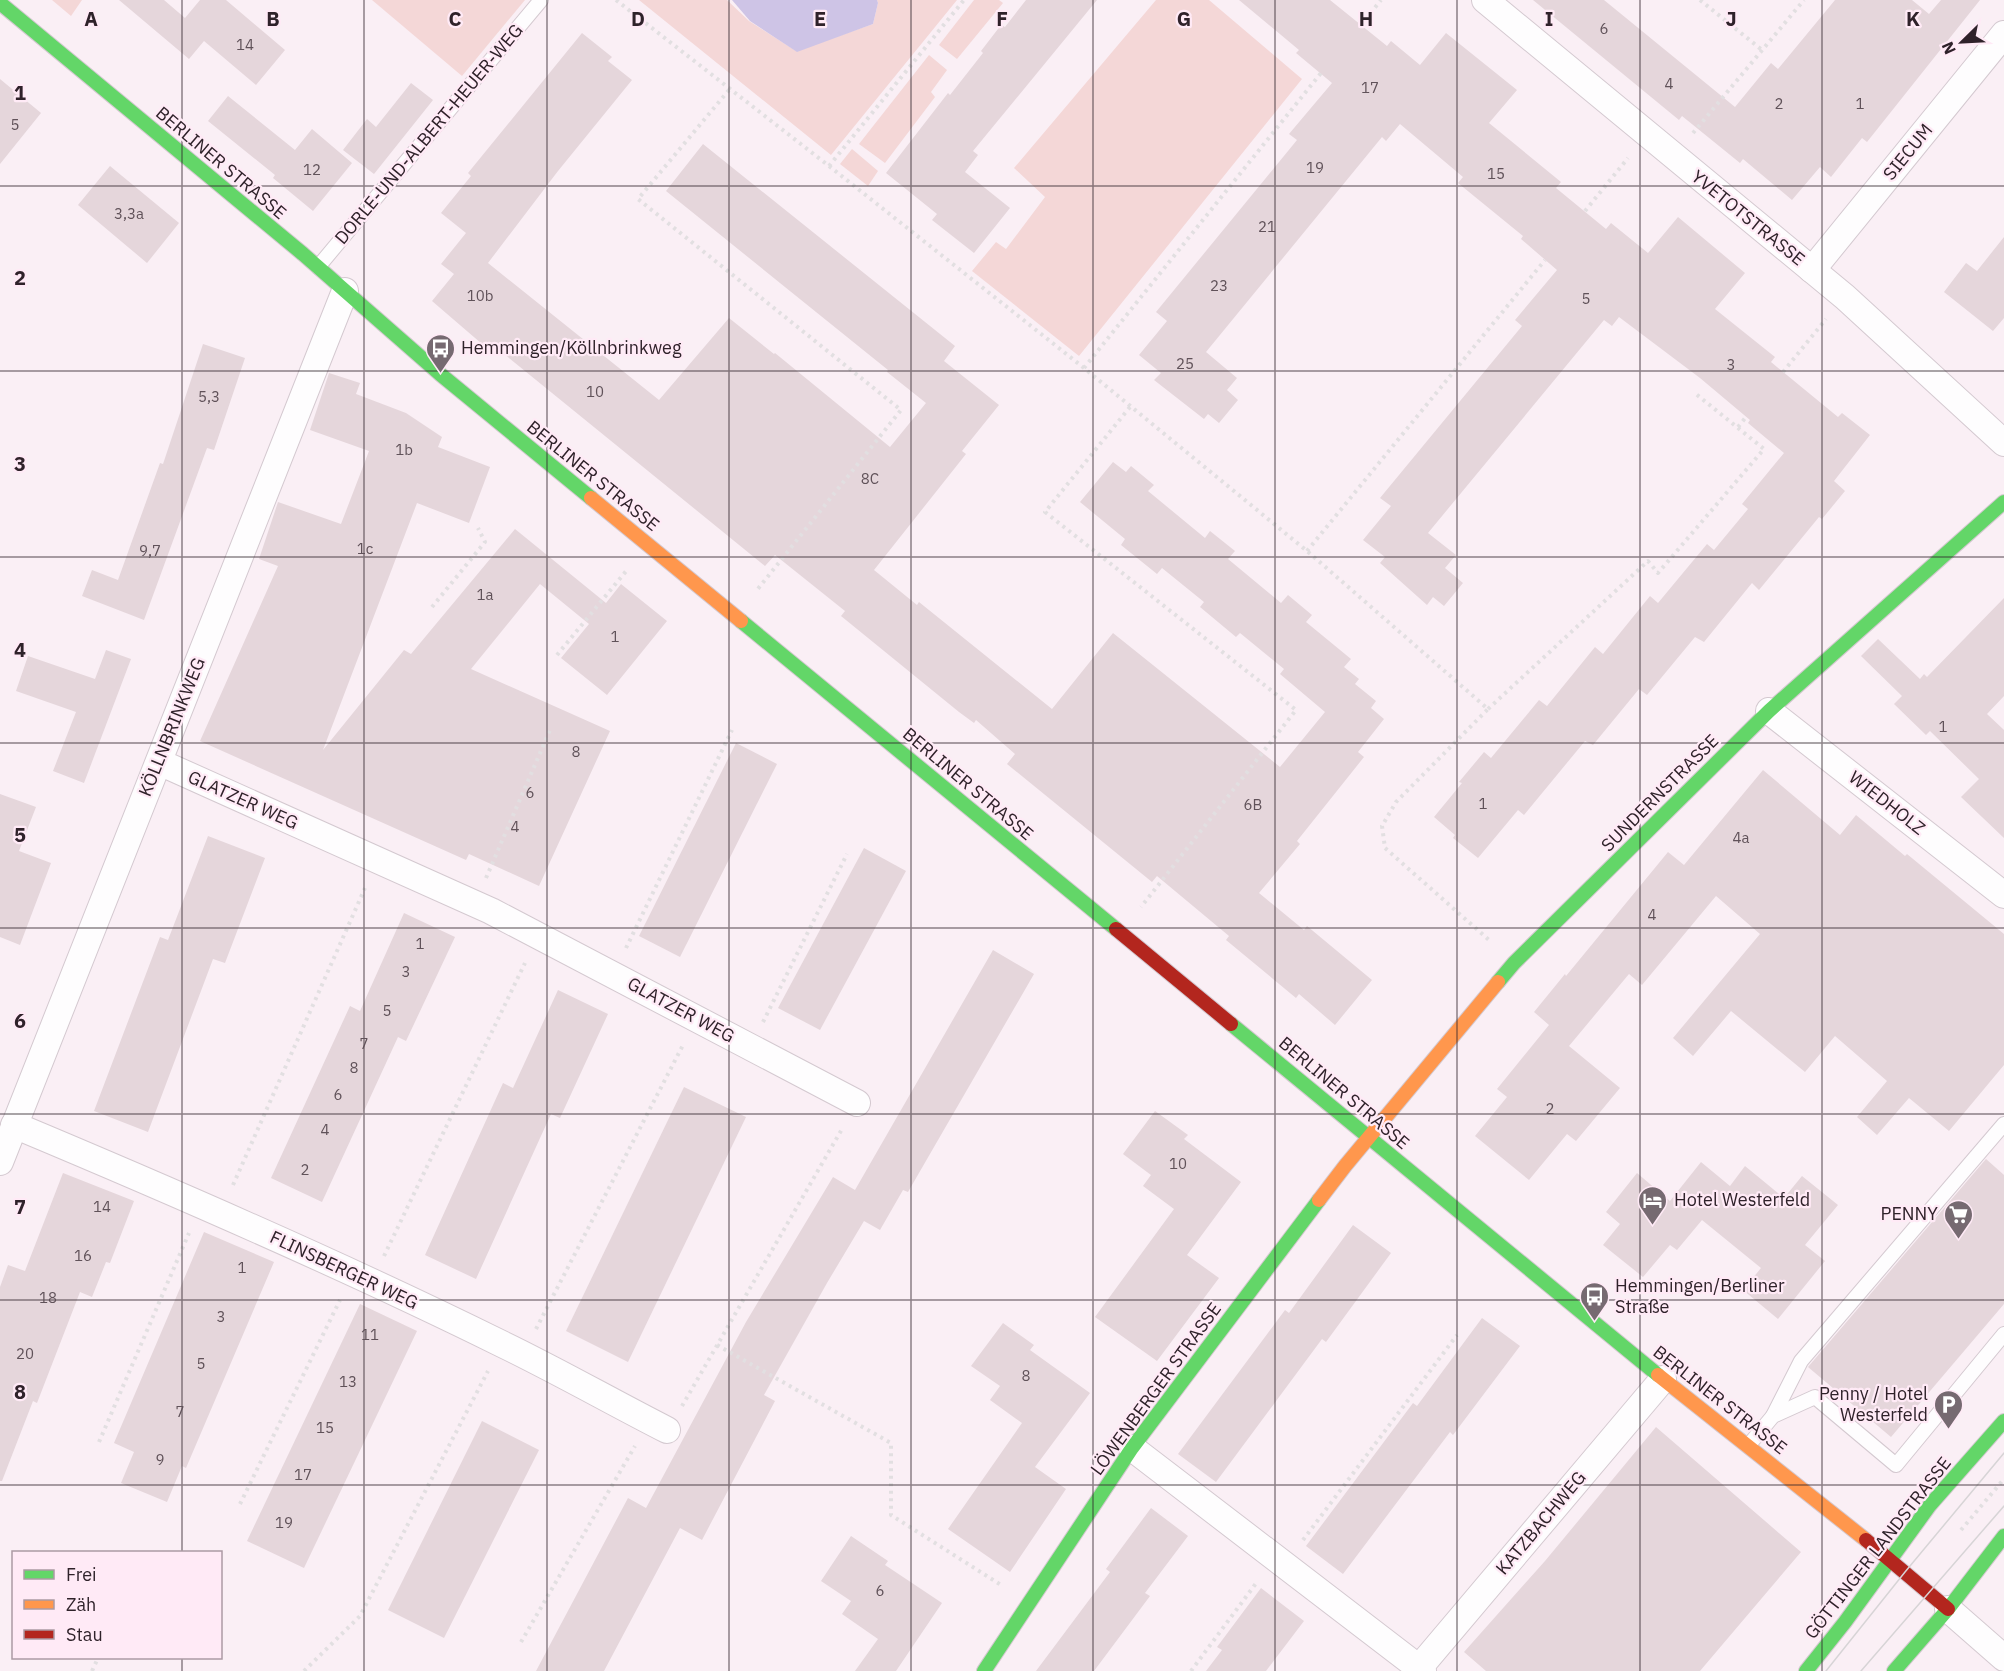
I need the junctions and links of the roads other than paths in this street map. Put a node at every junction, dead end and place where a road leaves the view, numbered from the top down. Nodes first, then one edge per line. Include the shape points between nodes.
1 (541, 0) edge
2 (1485, 0) edge
3 (0, 3) edge
4 (2004, 34) edge
5 (318, 267) junction
6 (1812, 270) junction
7 (345, 291) junction
8 (2004, 443) edge
9 (2004, 502) edge
10 (1770, 711) junction
11 (159, 762) junction
12 (2004, 895) edge
13 (857, 1102) road end
14 (2004, 1124) edge
15 (14, 1125) junction
16 (1369, 1138) junction
17 (0, 1162) edge
18 (2004, 1334) edge
19 (1663, 1379) junction
20 (1773, 1416) junction
21 (2004, 1421) edge
22 (658, 1426) road end
23 (1749, 1446) junction
24 (1132, 1448) junction
25 (2004, 1536) edge
26 (1890, 1559) junction
27 (1948, 1609) junction
28 (2004, 1658) edge
29 (1421, 1669) edge
30 (984, 1671) edge
31 (1806, 1671) edge
32 (1894, 1671) edge

1 - 5 lane, DORLE-UND-ALBERT-HEUER-WEG
2 - 6 street, YVETOTSTRASSE
3 - 5 street, BERLINER STRASSE
4 - 6 street, SIECUM
5 - 7 street, BERLINER STRASSE
6 - 8 street, YVETOTSTRASSE
7 - 11 street, KÖLLNBRINKWEG
7 - 16 street, BERLINER STRASSE via 440,374
9 - 10 street, SUNDERNSTRASSE
10 - 12 street, WIEDHOLZ
10 - 16 street, SUNDERNSTRASSE via 1514,963
11 - 13 street, GLATZER WEG via 475,904
11 - 15 street, KÖLLNBRINKWEG
14 - 20 lane via 1801,1361
15 - 17 street, KÖLLNBRINKWEG
15 - 22 street, FLINSBERGER WEG via 211,1208 362,1278 513,1349
16 - 19 street, BERLINER STRASSE
16 - 24 street, LÖWENBERGER STRASSE
18 - 20 lane via 1896,1465 1815,1397
19 - 23 street, BERLINER STRASSE
19 - 29 street, KATZBACHWEG
20 - 23 lane
21 - 26 street, GÖTTINGER LANDSTRASSE via 1930,1505
23 - 26 street, BERLINER STRASSE
24 - 29 street, KATZBACHWEG
24 - 30 street, LÖWENBERGER STRASSE
25 - 27 street
26 - 27 street, BERLINER STRASSE
26 - 31 street, GÖTTINGER LANDSTRASSE
27 - 28 street
27 - 32 street

